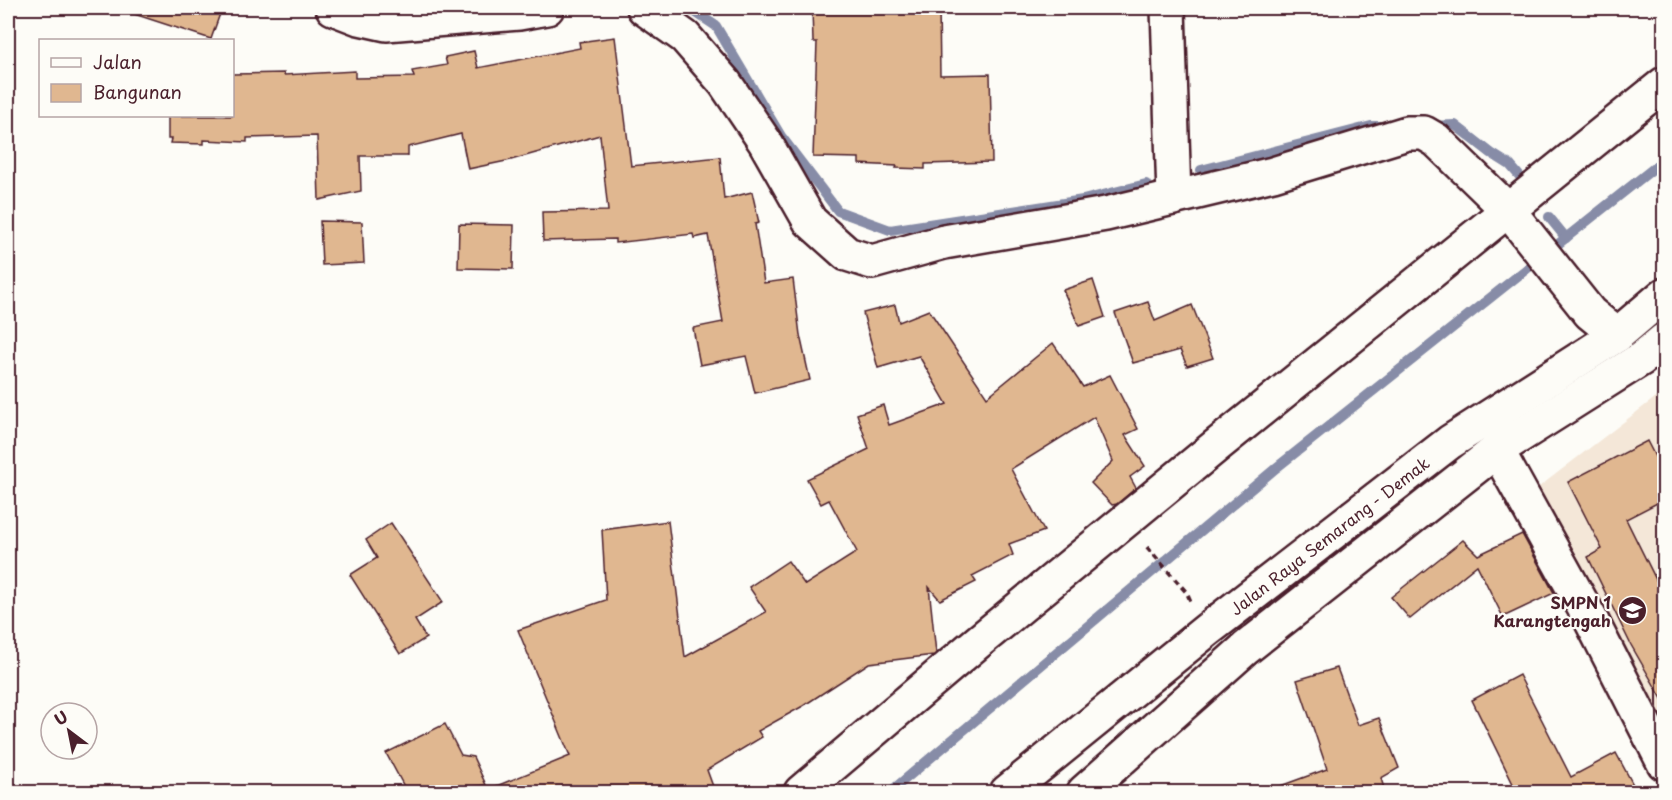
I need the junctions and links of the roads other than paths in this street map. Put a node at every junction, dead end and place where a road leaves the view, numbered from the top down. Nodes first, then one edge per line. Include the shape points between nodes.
1 (333, 8) edge
2 (547, 8) edge
3 (644, 8) edge
4 (1168, 8) edge
5 (1665, 84) edge
6 (1174, 198) junction
7 (1509, 211) junction
8 (1665, 295) edge
9 (1617, 335) junction
10 (1665, 340) edge
11 (1497, 450) junction
12 (1665, 762) edge
13 (801, 792) edge
14 (1007, 792) edge
15 (1084, 792) edge

1 - 2 main road via 386,24
3 - 6 main road via 685,37 725,83 765,142 810,221 848,254 862,260 872,262 944,242
4 - 6 main road
5 - 7 main road
6 - 7 main road via 1273,174 1407,133 1424,133
7 - 9 main road via 1590,313
7 - 13 main road via 1216,446
8 - 9 main road, Jalan Raya Semarang - Demak
9 - 14 main road, Jalan Raya Semarang - Demak via 1450,442 1207,630
10 - 11 main road
11 - 12 main road
11 - 15 main road via 1246,648

